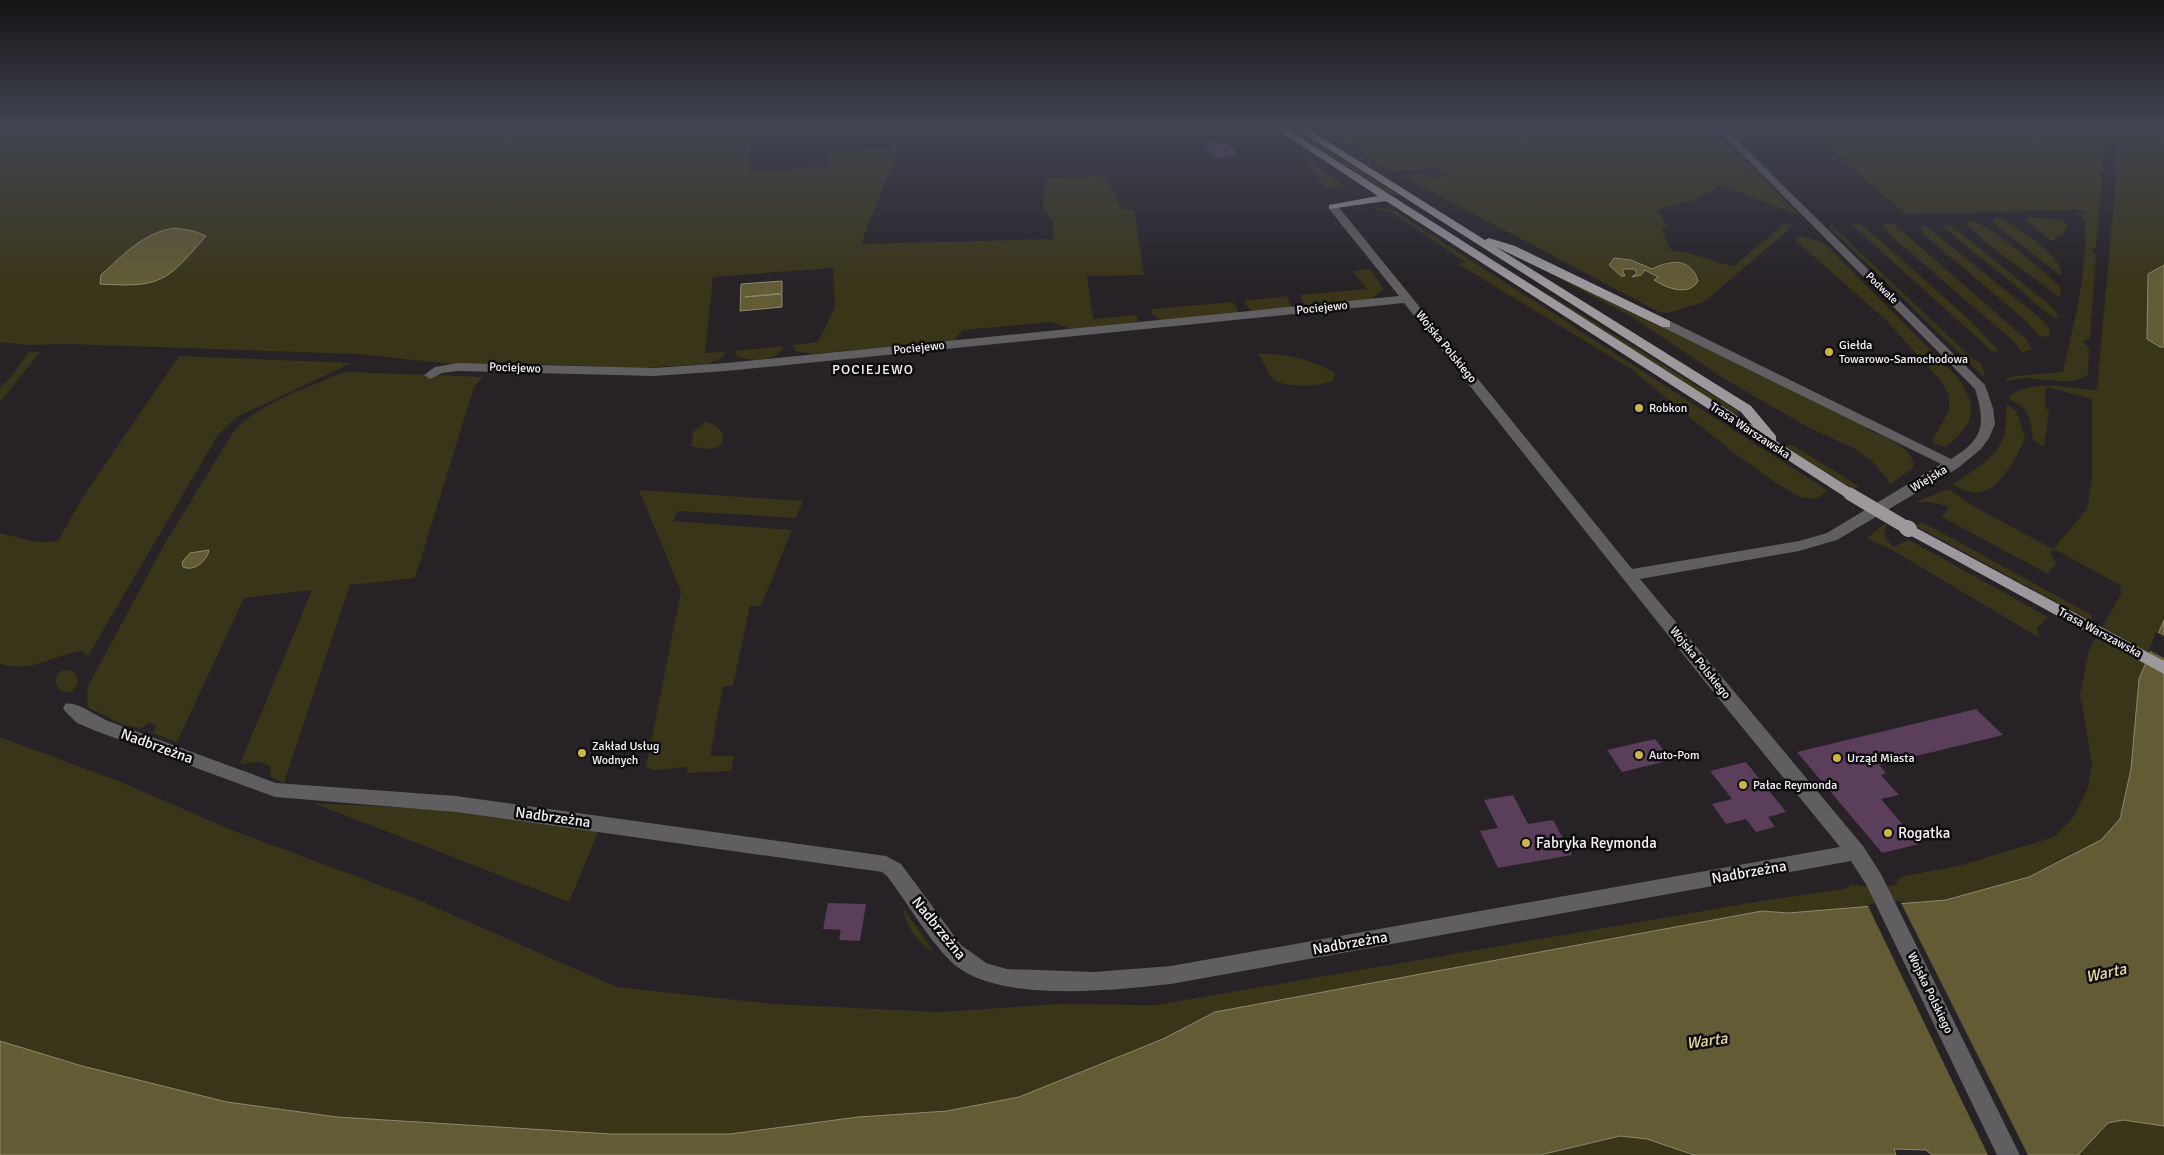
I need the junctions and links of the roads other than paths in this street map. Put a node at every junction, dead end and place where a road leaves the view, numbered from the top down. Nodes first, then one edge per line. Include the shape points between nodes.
1 (1356, 178) edge
2 (1378, 178) edge
3 (1770, 178) edge
4 (1386, 197) junction
5 (1416, 202) junction
6 (1332, 207) joint
7 (1470, 235) junction
8 (1408, 300) junction
9 (1666, 324) joint
10 (430, 375) dead end
11 (1780, 451) junction
12 (1953, 465) junction
13 (1631, 575) junction
14 (2164, 668) edge
15 (71, 709) dead end
16 (1856, 852) junction
17 (2009, 1155) edge

1 - 4 main road, Trasa Warszawska
2 - 5 main road, Trasa Warszawska
3 - 12 street, Podwale via 1982,388 1990,418 1982,442
4 - 5 main road
4 - 6 main road
4 - 11 main road, Trasa Warszawska
5 - 7 main road, Trasa Warszawska
6 - 8 street, Wojska Polskiego
7 - 9 main road via 1511,248
7 - 11 main road, Trasa Warszawska via 1746,409
8 - 10 street, Pociejewo via 654,372 458,366
8 - 13 street, Wojska Polskiego
9 - 12 street, Wiejska
11 - 14 main road, Trasa Warszawska, bridge via 1909,529
12 - 13 street, Wiejska via 1832,537 1799,546
13 - 16 street, Wojska Polskiego via 1712,679
15 - 16 street, Nadbrzeżna via 102,726 275,790 456,804 886,864 894,870 954,951 981,971 1007,978 1094,982 1171,975
16 - 17 street, Wojska Polskiego via 1874,880

